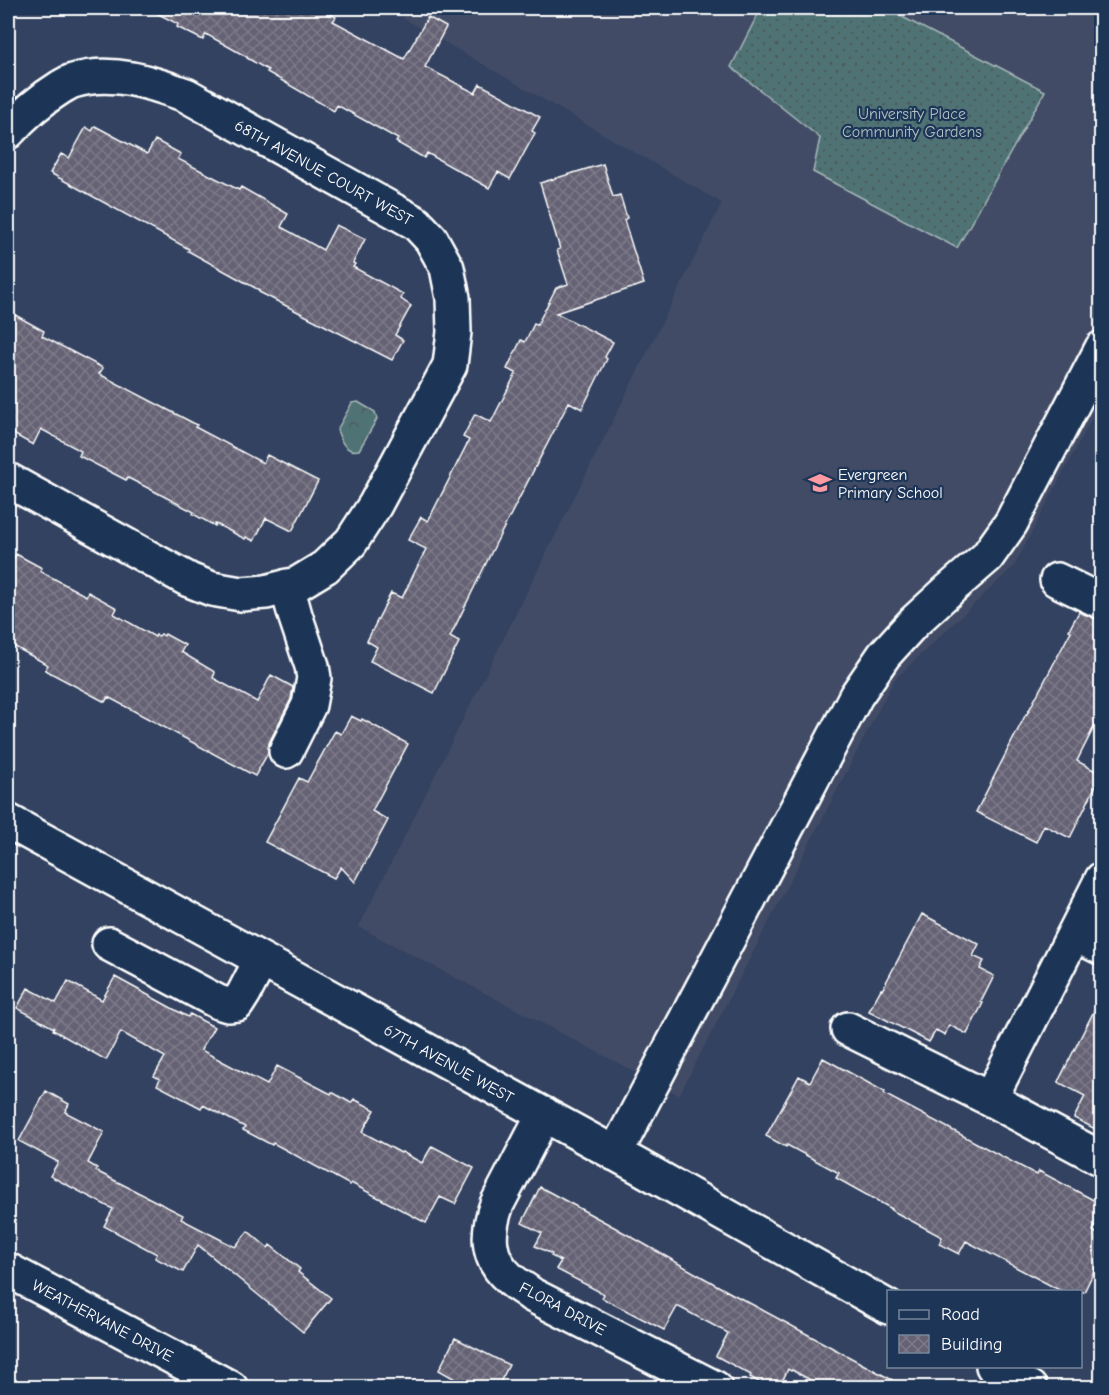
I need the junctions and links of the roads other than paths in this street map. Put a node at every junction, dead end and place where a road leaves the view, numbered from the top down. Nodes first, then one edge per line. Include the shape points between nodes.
1 (8, 132) edge
2 (1101, 348) edge
3 (8, 480) edge
4 (1057, 580) dead end
5 (287, 586) junction
6 (1101, 602) edge
7 (286, 751) dead end
8 (8, 821) edge
9 (1101, 879) edge
10 (1088, 941) edge
11 (110, 944) dead end
12 (261, 960) junction
13 (848, 1029) dead end
14 (990, 1099) junction
15 (544, 1114) junction
16 (615, 1154) junction
17 (1101, 1159) edge
18 (8, 1270) edge
19 (887, 1306) edge
20 (996, 1368) edge
21 (231, 1388) edge
22 (715, 1388) edge
23 (1030, 1388) edge

1 - 5 street, 68TH AVENUE COURT WEST via 45,97 72,81 101,76 132,79 186,94 416,223 431,239 447,268 453,298 450,365 351,542 325,567
2 - 16 street via 1005,532 987,557 898,639 856,696
3 - 5 street, 68TH AVENUE COURT WEST via 189,580 241,594
4 - 6 street
5 - 7 street via 314,678 309,705
8 - 12 street, 67TH AVENUE WEST
9 - 10 street
10 - 14 street
11 - 12 street via 228,1005 237,1004
12 - 15 street, 67TH AVENUE WEST
13 - 14 street
14 - 17 street
15 - 16 street, 67TH AVENUE WEST
15 - 22 street, FLORA DRIVE via 493,1214 489,1236 499,1266 532,1295
16 - 19 street, 67TH AVENUE WEST
18 - 21 street, WEATHERVANE DRIVE
20 - 23 street

